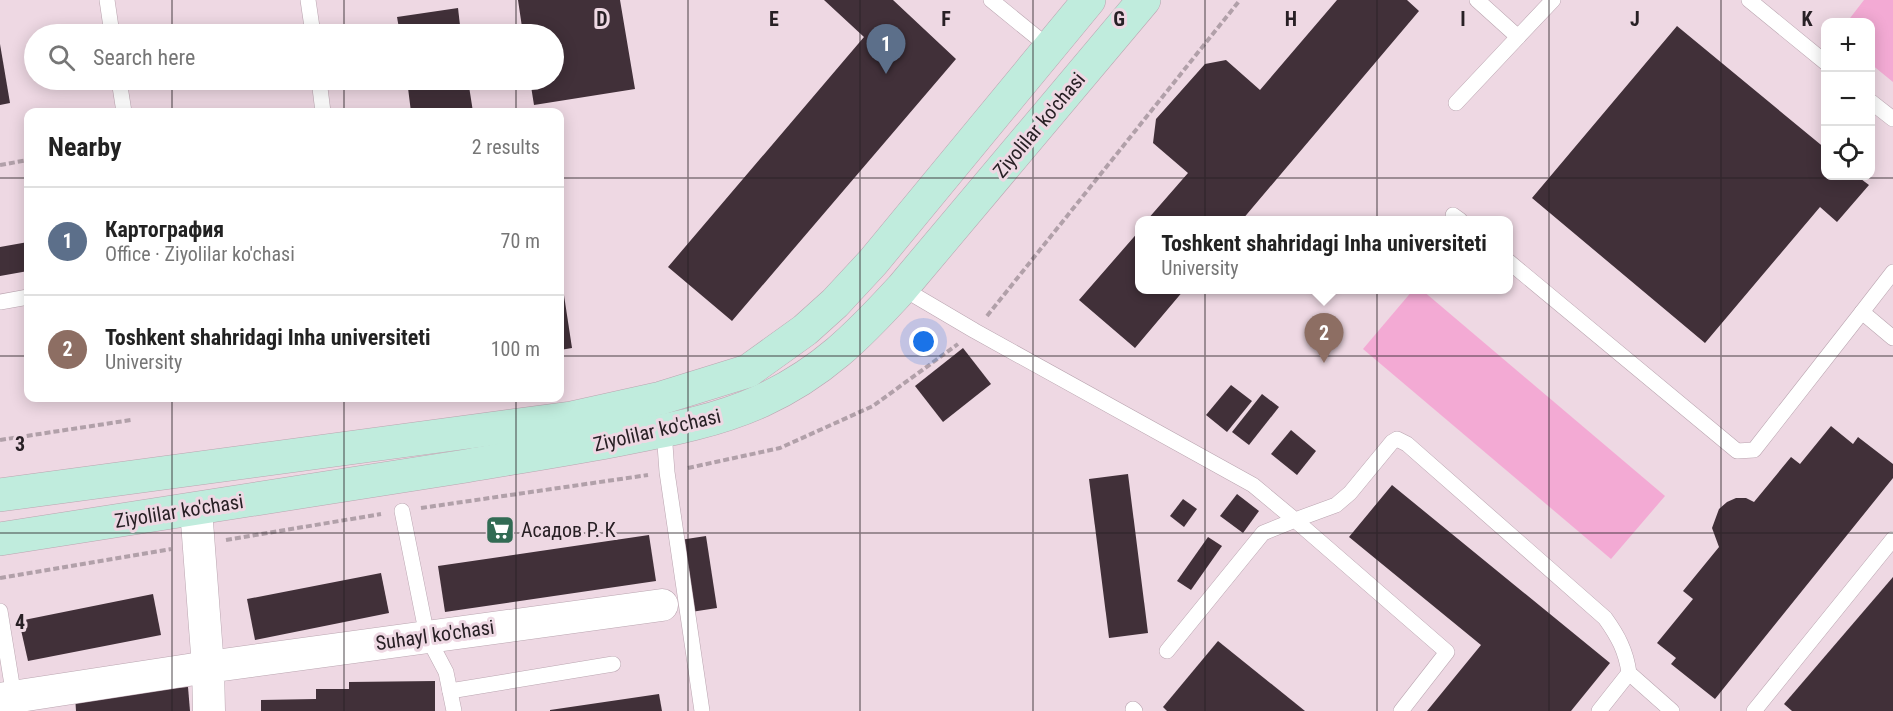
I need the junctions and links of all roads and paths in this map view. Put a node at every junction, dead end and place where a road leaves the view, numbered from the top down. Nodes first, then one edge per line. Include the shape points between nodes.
1 (107, 0) edge
2 (308, 0) edge
3 (990, 0) edge
4 (1089, 0) edge
5 (1144, 0) edge
6 (1477, 0) edge
7 (1553, 0) edge
8 (1749, 0) edge
9 (111, 24) edge
10 (312, 24) edge
11 (1518, 37) junction
12 (1050, 48) junction
13 (1821, 59) edge
14 (121, 90) edge
15 (320, 90) edge
16 (1456, 103) dead end
17 (1875, 105) edge
18 (123, 108) edge
19 (322, 108) edge
20 (1893, 119) edge
21 (24, 161) edge
22 (0, 165) edge
23 (1513, 264) edge
24 (1893, 272) edge
25 (902, 288) junction
26 (24, 298) edge
27 (0, 302) edge
28 (1863, 312) junction
29 (1893, 338) edge
30 (131, 420) dead end
31 (664, 431) junction
32 (0, 440) edge
33 (90, 483) junction
34 (0, 495) edge
35 (196, 508) junction
36 (402, 511) dead end
37 (1295, 519) junction
38 (94, 525) junction
39 (0, 538) edge
40 (1893, 539) edge
41 (662, 605) dead end
42 (0, 611) edge
43 (427, 636) junction
44 (1167, 651) dead end
45 (613, 664) dead end
46 (208, 667) junction
47 (1629, 673) junction
48 (450, 691) junction
49 (7, 698) edge
50 (209, 711) edge
51 (454, 711) edge
52 (702, 711) edge
53 (1401, 711) edge
54 (1599, 711) edge
55 (1672, 711) edge
56 (1754, 711) edge

1 - 9 lane
2 - 10 lane
3 - 12 lane
4 - 12 main road, Ziyolilar ko'chasi
5 - 25 main road, Ziyolilar ko'chasi
6 - 11 lane
7 - 11 lane
8 - 13 lane
11 - 16 lane
12 - 33 main road, Ziyolilar ko'chasi via 835,303 748,371 661,398 571,418
14 - 18 lane
15 - 19 lane
17 - 20 lane
21 - 22 path
23 - 28 lane via 1737,451 1754,450
24 - 28 lane
25 - 31 main road, Ziyolilar ko'chasi via 841,352 790,386 739,411
25 - 37 lane via 1253,485
26 - 27 lane
28 - 29 lane
30 - 32 path
31 - 35 main road, Ziyolilar ko'chasi via 567,450
31 - 52 lane
33 - 34 main road, Ziyolilar ko'chasi
33 - 38 main road
35 - 38 main road, Ziyolilar ko'chasi
35 - 46 street
36 - 43 lane
37 - 44 lane via 1263,533
37 - 47 lane via 1336,505 1397,439 1605,618 1626,655
37 - 53 lane via 1447,652
38 - 39 main road, Ziyolilar ko'chasi
40 - 56 lane
41 - 43 street, Suhayl ko'chasi
42 - 49 lane
43 - 46 street, Suhayl ko'chasi
43 - 48 lane via 446,672
45 - 48 lane
46 - 49 street, Suhayl ko'chasi
46 - 50 street
47 - 54 lane
47 - 55 lane
48 - 51 lane

